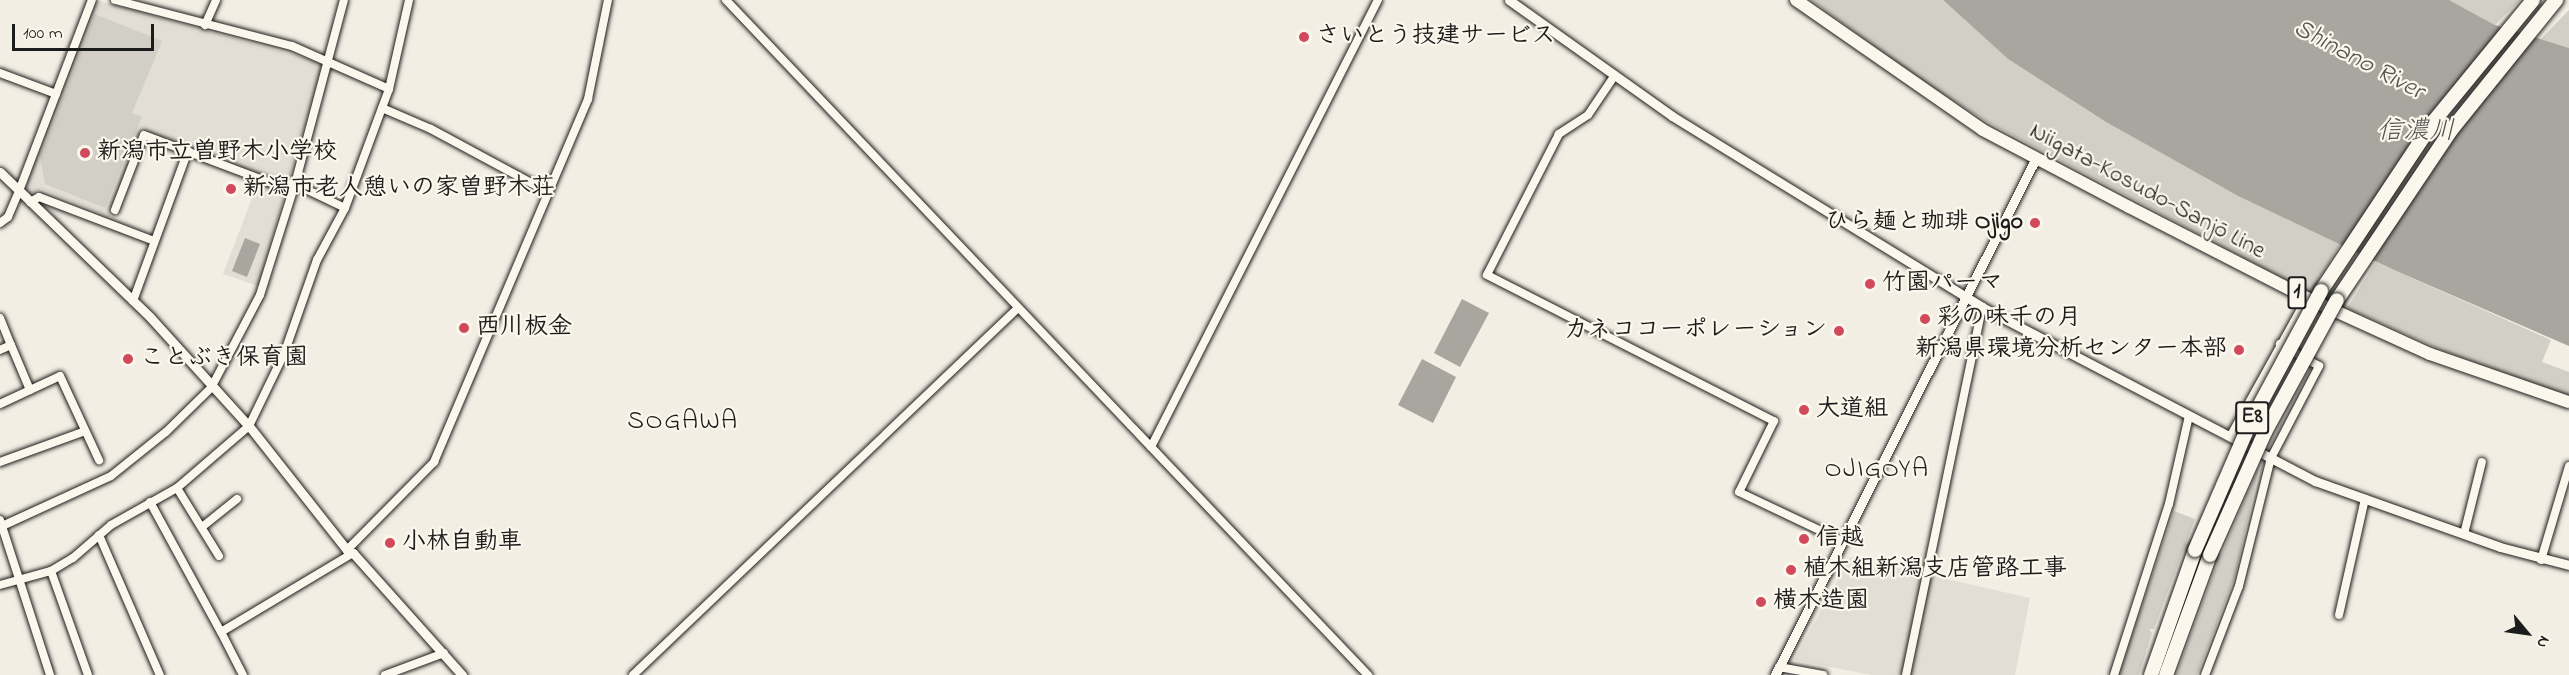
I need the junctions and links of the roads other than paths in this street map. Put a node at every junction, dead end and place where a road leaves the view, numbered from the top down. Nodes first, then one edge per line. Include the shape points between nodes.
1 (93, 0) edge
2 (115, 0) edge
3 (216, 0) edge
4 (344, 0) edge
5 (399, 0) edge
6 (608, 0) edge
7 (726, 0) edge
8 (1378, 0) edge
9 (1509, 0) edge
10 (1796, 0) edge
11 (2533, 0) edge
12 (2556, 0) edge
13 (409, 2) edge
14 (205, 25) junction
15 (326, 60) junction
16 (0, 73) edge
17 (1615, 75) junction
18 (389, 89) junction
19 (56, 94) junction
20 (382, 108) junction
21 (188, 151) junction
22 (2036, 158) junction
23 (0, 172) edge
24 (295, 184) junction
25 (19, 191) junction
26 (548, 192) junction
27 (30, 202) junction
28 (345, 208) junction
29 (115, 210) dead end
30 (0, 223) edge
31 (154, 242) junction
32 (1964, 296) junction
33 (2307, 298) junction
34 (133, 301) junction
35 (1982, 307) junction
36 (1018, 308) junction
37 (0, 318) edge
38 (2280, 344) junction
39 (10, 345) junction
40 (0, 350) edge
41 (212, 388) junction
42 (30, 390) junction
43 (2569, 402) edge
44 (0, 404) edge
45 (2189, 416) junction
46 (249, 426) junction
47 (85, 431) junction
48 (2230, 437) junction
49 (1151, 447) junction
50 (2271, 458) junction
51 (99, 460) dead end
52 (0, 462) edge
53 (2482, 462) dead end
54 (2569, 466) edge
55 (177, 488) junction
56 (237, 500) dead end
57 (2366, 500) junction
58 (150, 502) junction
59 (0, 525) edge
60 (202, 527) junction
61 (99, 534) junction
62 (2464, 534) junction
63 (1842, 541) junction
64 (350, 551) junction
65 (219, 556) dead end
66 (2541, 560) junction
67 (2569, 565) edge
68 (51, 571) junction
69 (19, 580) junction
70 (0, 585) edge
71 (2339, 615) dead end
72 (221, 632) junction
73 (444, 653) junction
74 (1777, 671) edge
75 (50, 675) edge
76 (88, 675) edge
77 (160, 675) edge
78 (243, 675) edge
79 (385, 675) edge
80 (462, 675) edge
81 (633, 675) edge
82 (1368, 675) edge
83 (1822, 675) edge
84 (1906, 675) edge
85 (2114, 675) edge
86 (2151, 675) edge
87 (2166, 675) edge
88 (2205, 675) edge

1 - 19 street
2 - 14 street
3 - 14 street
4 - 15 street
5 - 13 street
6 - 26 street via 588,99
7 - 36 street
8 - 49 street
9 - 17 street
10 - 22 main road, Niigata-Kosudo-Sanjō Line / 1 via 1983,130
11 - 86 highway, E8, bridge via 2434,121 2355,234 2254,414 2195,550
12 - 87 highway, E8, bridge via 2452,129 2360,262 2265,432 2210,555
13 - 18 street
14 - 15 street via 292,46
15 - 18 street
15 - 24 street
16 - 19 street
17 - 32 street via 1750,165
17 - 63 street via 1588,115 1559,134 1487,275 1774,421 1739,492
18 - 20 street
19 - 25 street
20 - 26 street via 431,129
20 - 28 street
21 - 24 street via 274,184
21 - 29 street via 144,135
21 - 31 street
22 - 32 street
22 - 33 main road, Niigata-Kosudo-Sanjō Line / 1
23 - 25 street
24 - 28 street
24 - 41 street via 260,295
25 - 27 street
25 - 30 street via 8,217
26 - 64 street via 434,462
27 - 31 street via 39,197
27 - 34 street
28 - 46 street via 317,260 285,354
31 - 34 street
32 - 35 street
32 - 63 street
33 - 38 street
33 - 43 main road, Niigata-Kosudo-Sanjō Line / 1 via 2430,354
34 - 41 street
35 - 45 street
35 - 84 street
36 - 49 street
36 - 81 street
37 - 39 street
38 - 48 street
38 - 50 street via 2319,366
39 - 40 street
39 - 42 street
41 - 46 street
41 - 59 street via 111,476
42 - 44 street
42 - 47 street via 60,376
45 - 48 street
45 - 85 street via 2169,504
46 - 55 street
46 - 64 street
47 - 51 street
47 - 52 street
48 - 50 street
49 - 82 street
50 - 57 street
50 - 88 street via 2239,586
53 - 62 street
54 - 66 street
55 - 58 street
55 - 60 street
56 - 60 street
57 - 62 street
57 - 71 street
58 - 61 street
58 - 72 street
59 - 69 street
60 - 65 street
61 - 68 street
61 - 77 street
62 - 66 street
63 - 74 street
64 - 72 street
64 - 73 street
66 - 67 street
68 - 69 street
68 - 76 street
69 - 70 street
69 - 75 street
72 - 78 street
73 - 79 street
73 - 80 street
74 - 83 street

